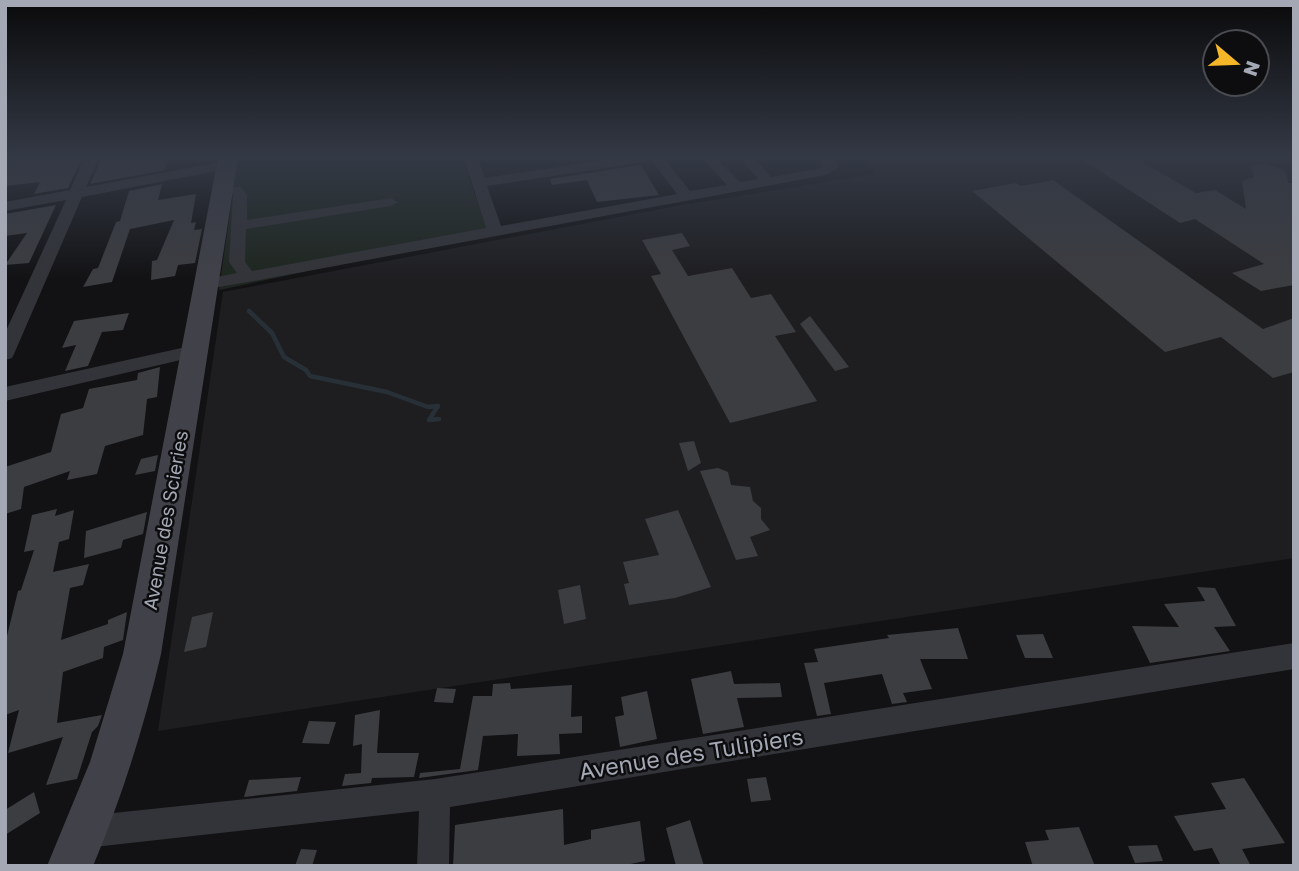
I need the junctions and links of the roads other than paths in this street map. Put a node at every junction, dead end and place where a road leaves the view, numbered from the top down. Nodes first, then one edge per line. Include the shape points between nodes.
1 (57, 199) edge
2 (73, 199) edge
3 (221, 199) edge
4 (239, 199) edge
5 (485, 199) edge
6 (666, 199) edge
7 (391, 202) dead end
8 (5, 207) edge
9 (239, 226) junction
10 (495, 232) junction
11 (248, 277) junction
12 (207, 284) junction
13 (195, 351) junction
14 (5, 354) edge
15 (5, 394) edge
16 (1294, 656) edge
17 (435, 794) junction
18 (85, 832) junction
19 (69, 866) edge
20 (433, 866) edge

1 - 8 street
2 - 14 street
3 - 12 street, Avenue des Scieries
4 - 9 street
5 - 10 street
6 - 10 street
7 - 9 street
9 - 11 street via 237,262
10 - 11 street
11 - 12 street
12 - 13 street, Avenue des Scieries
13 - 15 street
13 - 18 street, Avenue des Scieries via 142,654 124,723
16 - 17 street, Avenue des Tulipiers
17 - 18 street, Avenue des Tulipiers
17 - 20 street
18 - 19 street, Avenue des Scieries

